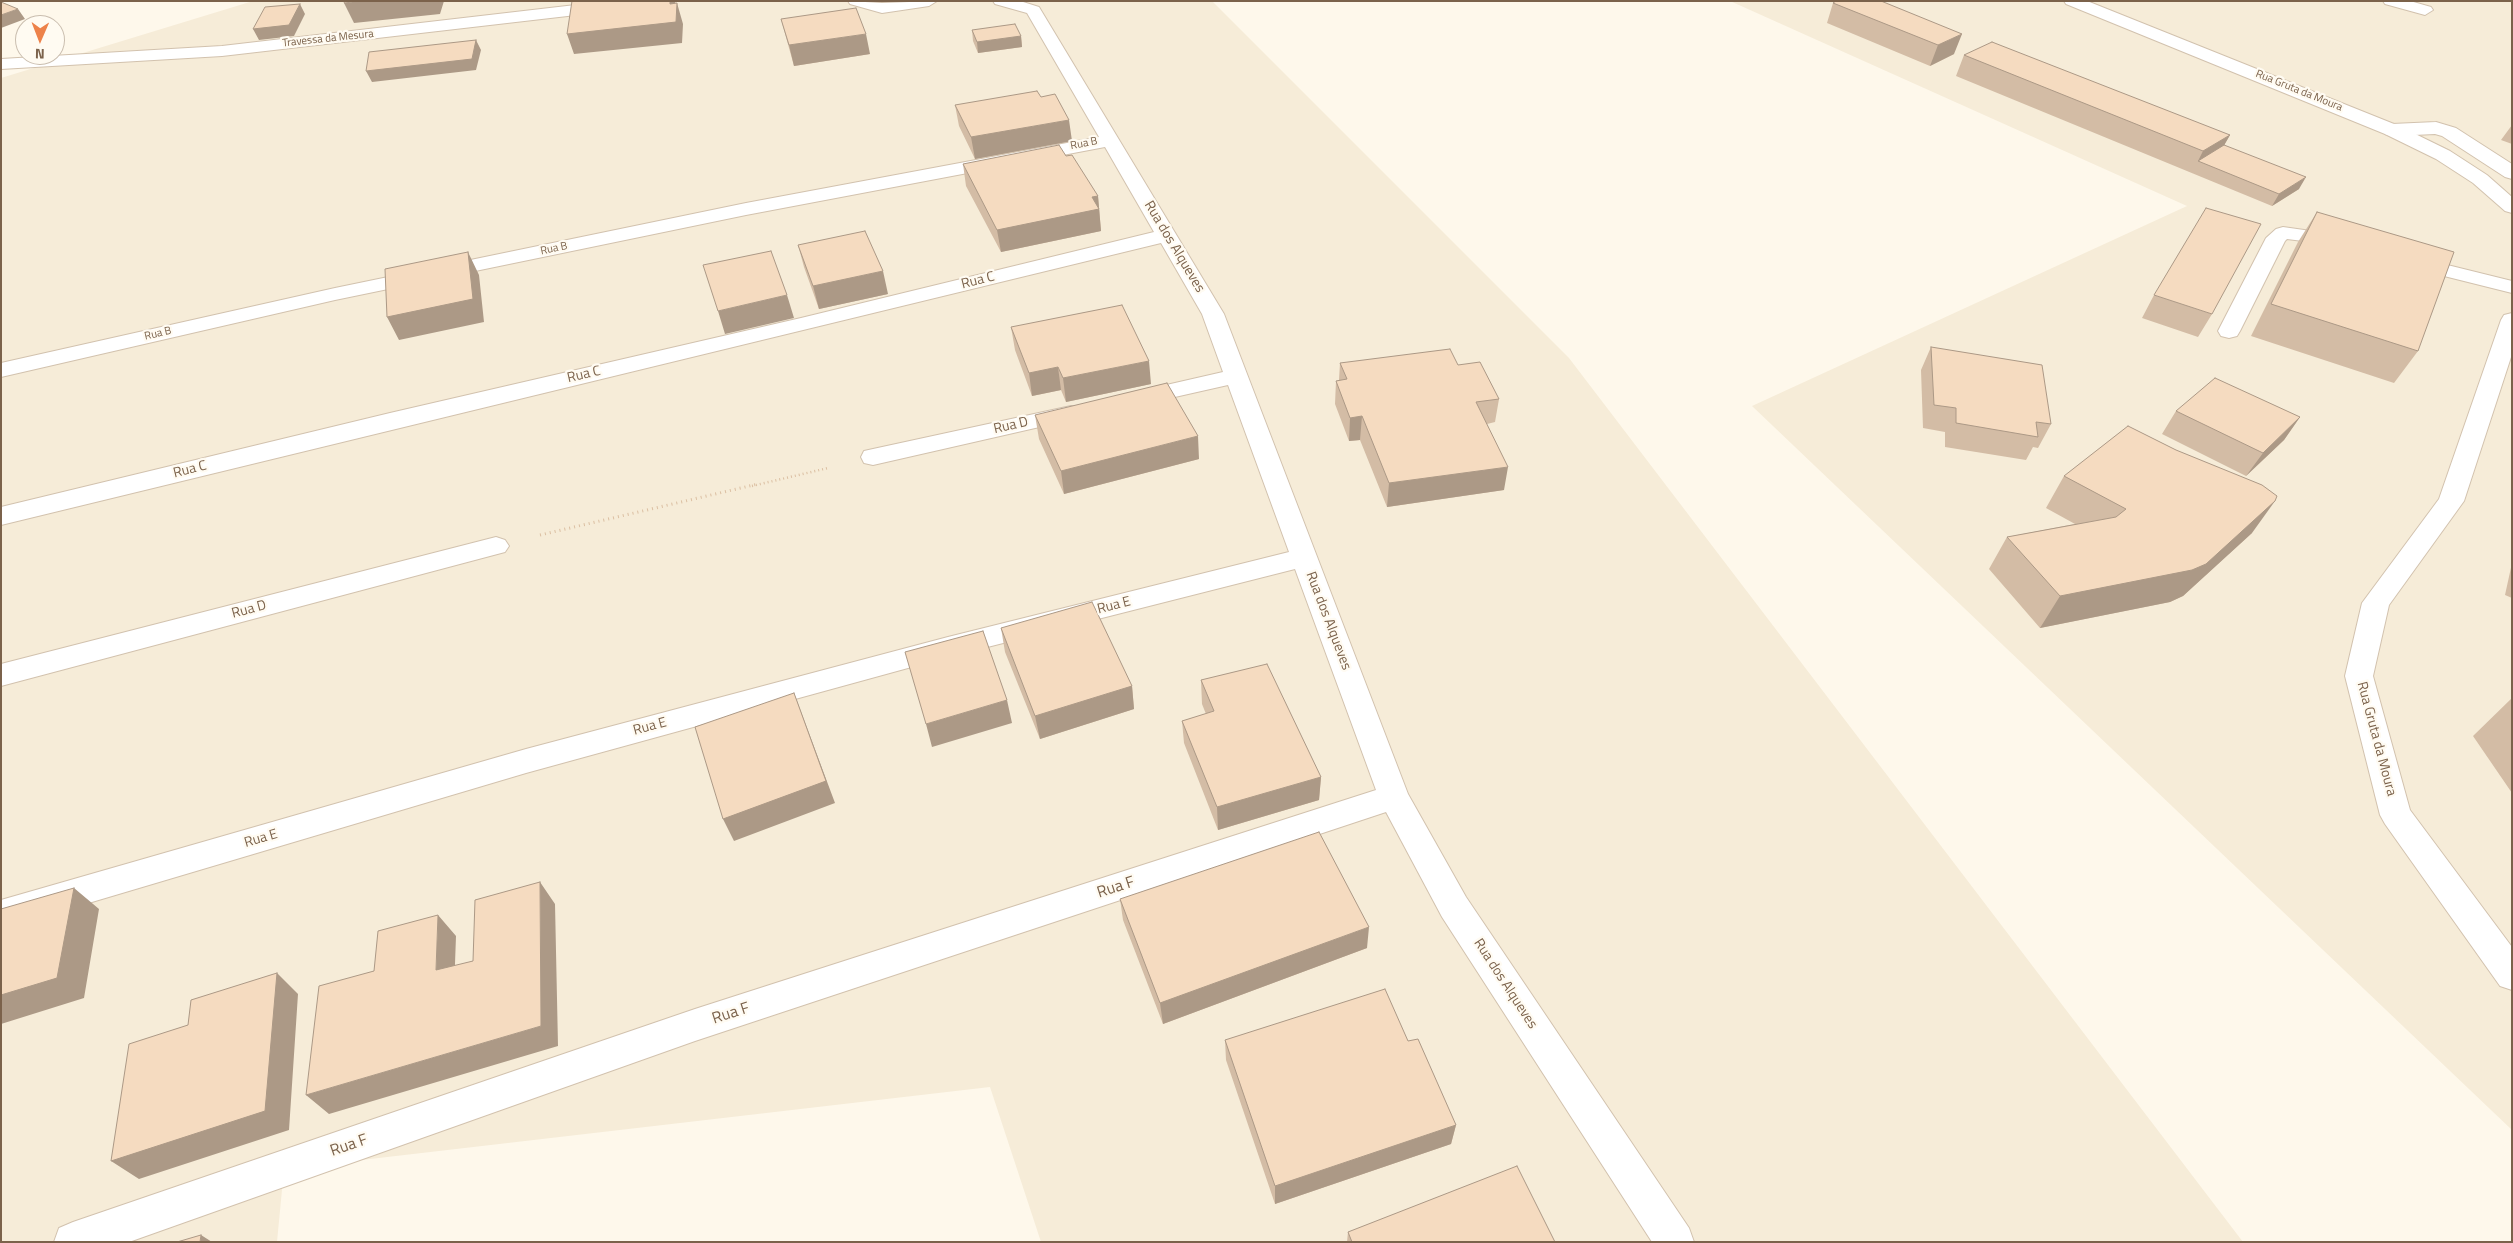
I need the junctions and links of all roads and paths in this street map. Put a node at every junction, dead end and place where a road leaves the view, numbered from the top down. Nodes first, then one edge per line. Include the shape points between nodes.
1 (654, 1) edge
2 (856, 1) edge
3 (929, 1) edge
4 (1001, 1) edge
5 (2072, 1) edge
6 (2391, 1) edge
7 (2426, 10) dead end
8 (1, 64) edge
9 (2392, 130) junction
10 (1110, 140) junction
11 (2512, 173) edge
12 (2512, 208) edge
13 (1167, 235) junction
14 (2360, 250) edge
15 (2389, 257) edge
16 (2512, 288) edge
17 (2512, 320) edge
18 (2229, 331) dead end
19 (1, 370) edge
20 (1236, 376) junction
21 (873, 457) joint
22 (1, 516) edge
23 (496, 546) joint
24 (1304, 558) junction
25 (1, 675) edge
26 (1394, 797) junction
27 (1, 915) edge
28 (2512, 976) edge
29 (73, 1242) edge
30 (1675, 1242) edge

1 - 8 street, Travessa da Mesura via 222,51
2 - 3 street via 882,8
4 - 10 street, Rua dos Alqueves via 1032,10
5 - 9 street, Rua Gruta da Moura
6 - 7 street
9 - 11 street via 2436,128 2449,132
9 - 12 street, Rua Gruta da Moura via 2473,174
10 - 13 street, Rua dos Alqueves
10 - 19 street, Rua B via 746,209 335,294
13 - 20 street, Rua dos Alqueves via 1213,314
13 - 22 street, Rua C
14 - 18 street via 2284,233 2276,238
15 - 16 street
17 - 28 street, Rua Gruta da Moura via 2451,501 2376,602 2359,676 2396,815
20 - 21 street, Rua D
20 - 24 street, Rua dos Alqueves
21 - 23 path
23 - 25 street, Rua D
24 - 26 street, Rua dos Alqueves
24 - 27 street, Rua E via 948,647 526,760
26 - 29 street, Rua F via 695,1025
26 - 30 street, Rua dos Alqueves via 1454,907

